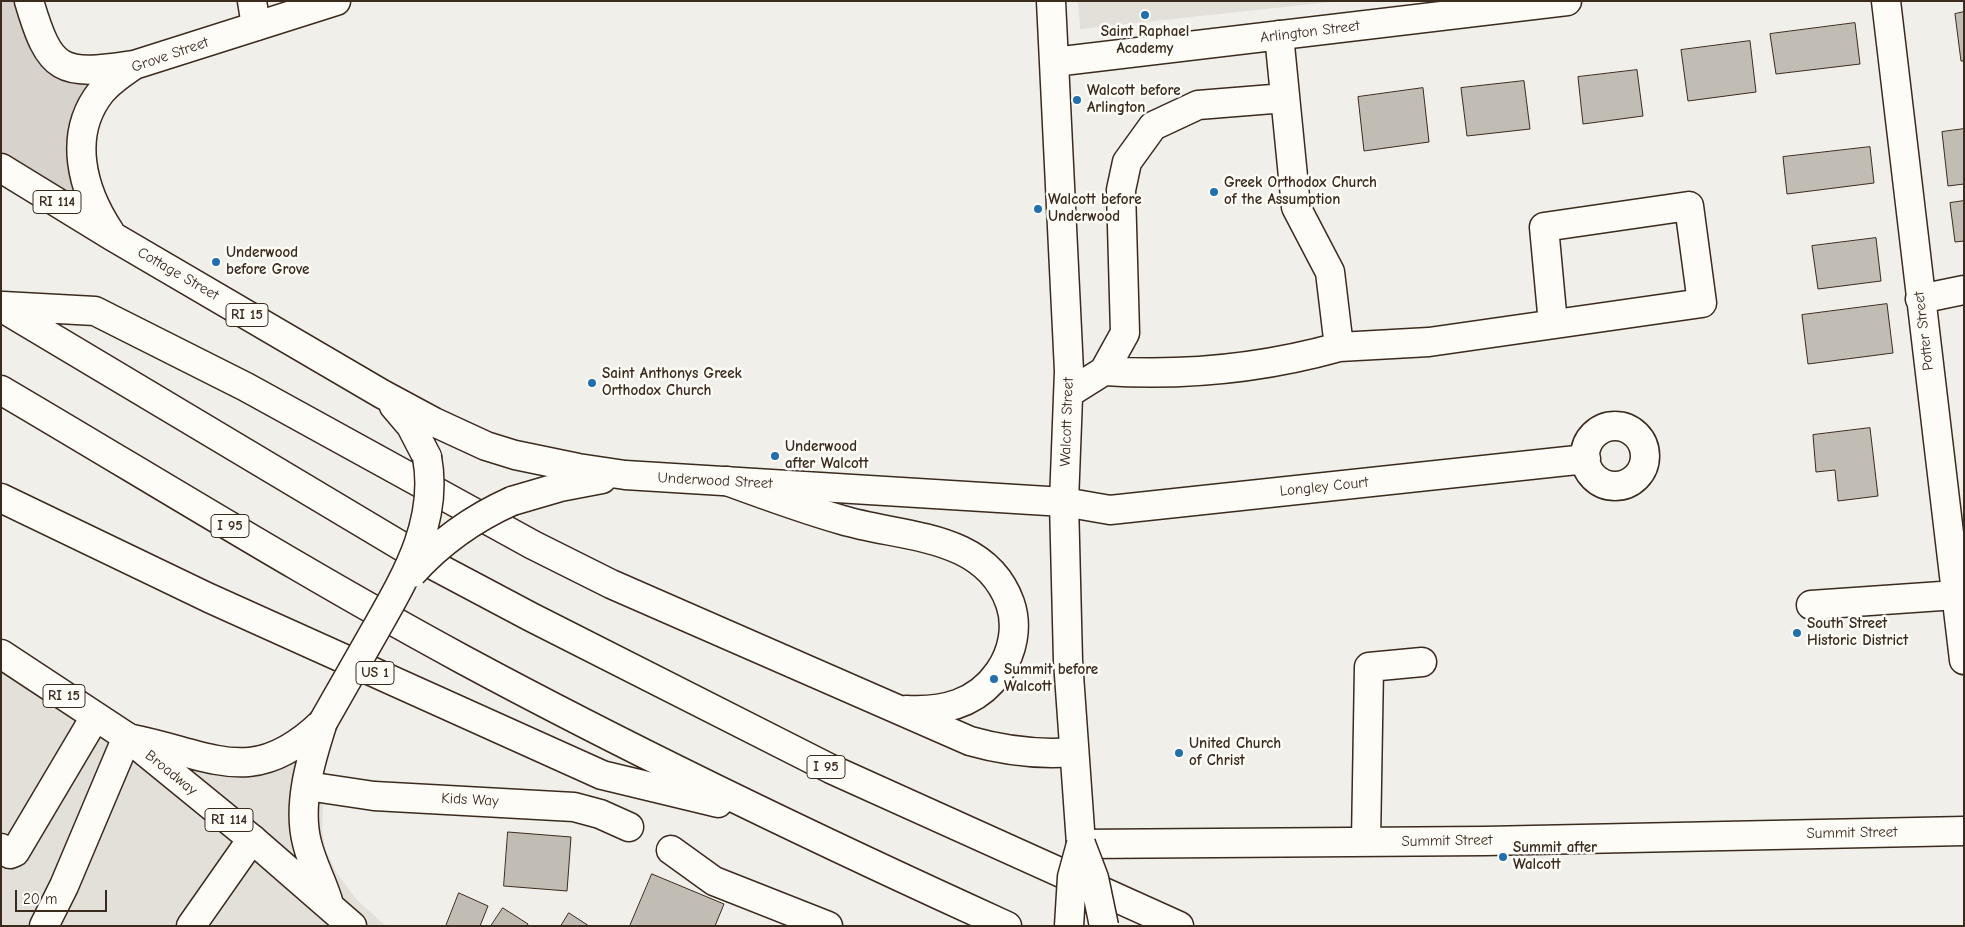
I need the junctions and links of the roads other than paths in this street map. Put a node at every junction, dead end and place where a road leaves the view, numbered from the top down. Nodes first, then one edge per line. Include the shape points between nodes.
1 (29, 1) edge
2 (336, 1) edge
3 (1050, 1) edge
4 (1886, 1) edge
5 (1549, 2) edge
6 (254, 14) edge
7 (1279, 35) junction
8 (1054, 62) junction
9 (134, 65) junction
10 (1285, 98) junction
11 (1, 168) edge
12 (112, 236) junction
13 (1964, 290) edge
14 (1920, 299) junction
15 (1, 306) edge
16 (1553, 324) junction
17 (1339, 347) junction
18 (1104, 371) junction
19 (1, 390) edge
20 (1069, 393) junction
21 (382, 394) junction
22 (1586, 459) dead end
23 (626, 475) junction
24 (727, 481) junction
25 (1, 498) edge
26 (1064, 502) junction
27 (401, 585) junction
28 (1956, 595) junction
29 (1811, 606) dead end
30 (1, 654) edge
31 (1964, 660) edge
32 (1422, 662) dead end
33 (895, 710) junction
34 (95, 717) junction
35 (323, 722) junction
36 (126, 737) junction
37 (1074, 752) junction
38 (307, 786) junction
39 (762, 813) junction
40 (629, 827) dead end
41 (1964, 831) edge
42 (1080, 837) junction
43 (252, 838) junction
44 (1366, 842) junction
45 (1, 848) edge
46 (671, 850) dead end
47 (337, 918) edge
48 (44, 926) edge
49 (191, 926) edge
50 (828, 926) edge
51 (1007, 926) edge
52 (1069, 926) edge
53 (1104, 926) edge
54 (1179, 926) edge

1 - 9 main road via 45,48 66,67 102,70
2 - 6 main road, Grove Street / RI 15
3 - 8 main road, Walcott Street
4 - 14 main road, Potter Street
5 - 7 main road, Arlington Street
6 - 9 main road, Grove Street / RI 15
7 - 8 main road, Arlington Street
7 - 10 main road
8 - 20 main road, Walcott Street
9 - 12 main road, Grove Street / RI 15 via 101,91 84,126 82,163 86,184
10 - 17 main road via 1296,207 1330,272
10 - 18 main road via 1198,105 1153,126 1127,162 1121,190 1125,333
11 - 12 main road, Cottage Street / RI 114
12 - 21 main road, Cottage Street / RI 15
13 - 14 main road
14 - 28 main road, Potter Street
15 - 33 main road via 95,311 239,383 570,564
15 - 54 main road, I 95 via 433,565 531,617 831,770
16 - 16 main road via 1702,303 1689,206 1544,227
16 - 17 main road via 1429,342
17 - 18 main road via 1295,359 1175,373
18 - 20 main road
19 - 39 main road, I 95 via 420,636
20 - 26 main road, Walcott Street
21 - 23 main road, Underwood Street via 486,446 545,462
21 - 27 main road, bridge via 411,426 427,458 431,477 428,515
22 - 26 main road, Longley Court via 1110,510
23 - 24 main road, Underwood Street
23 - 27 main road, bridge via 560,487 492,510 453,536
24 - 26 main road, Underwood Street
24 - 33 main road via 843,521 955,546 986,566 999,579 1013,611 1014,627 1008,656 994,679 977,696 960,704 921,711
25 - 39 main road, US 1 via 209,598 602,775
26 - 37 main road, Walcott Street
27 - 35 main road, bridge
28 - 29 main road
28 - 31 main road, Potter Street
30 - 34 main road, Broadway / RI 15
32 - 44 main road via 1369,667
33 - 37 main road via 992,747 1034,754
34 - 36 main road, Broadway / RI 15
34 - 45 main road via 15,852 10,854
35 - 36 main road via 293,748 256,762 214,759
35 - 38 main road
36 - 43 main road, Broadway / RI 114
36 - 48 main road
37 - 42 main road, Walcott Street
38 - 40 main road, Kids Way via 374,796 574,807
38 - 47 main road via 304,824 307,842
39 - 51 main road, I 95
41 - 44 main road, Summit Street
42 - 44 main road, Summit Street via 1117,844
42 - 52 main road, Walcott Street, bridge via 1072,877
42 - 53 main road, Walcott Street, bridge via 1094,878
43 - 47 main road, Broadway / RI 114
43 - 49 main road
46 - 50 main road via 714,881

